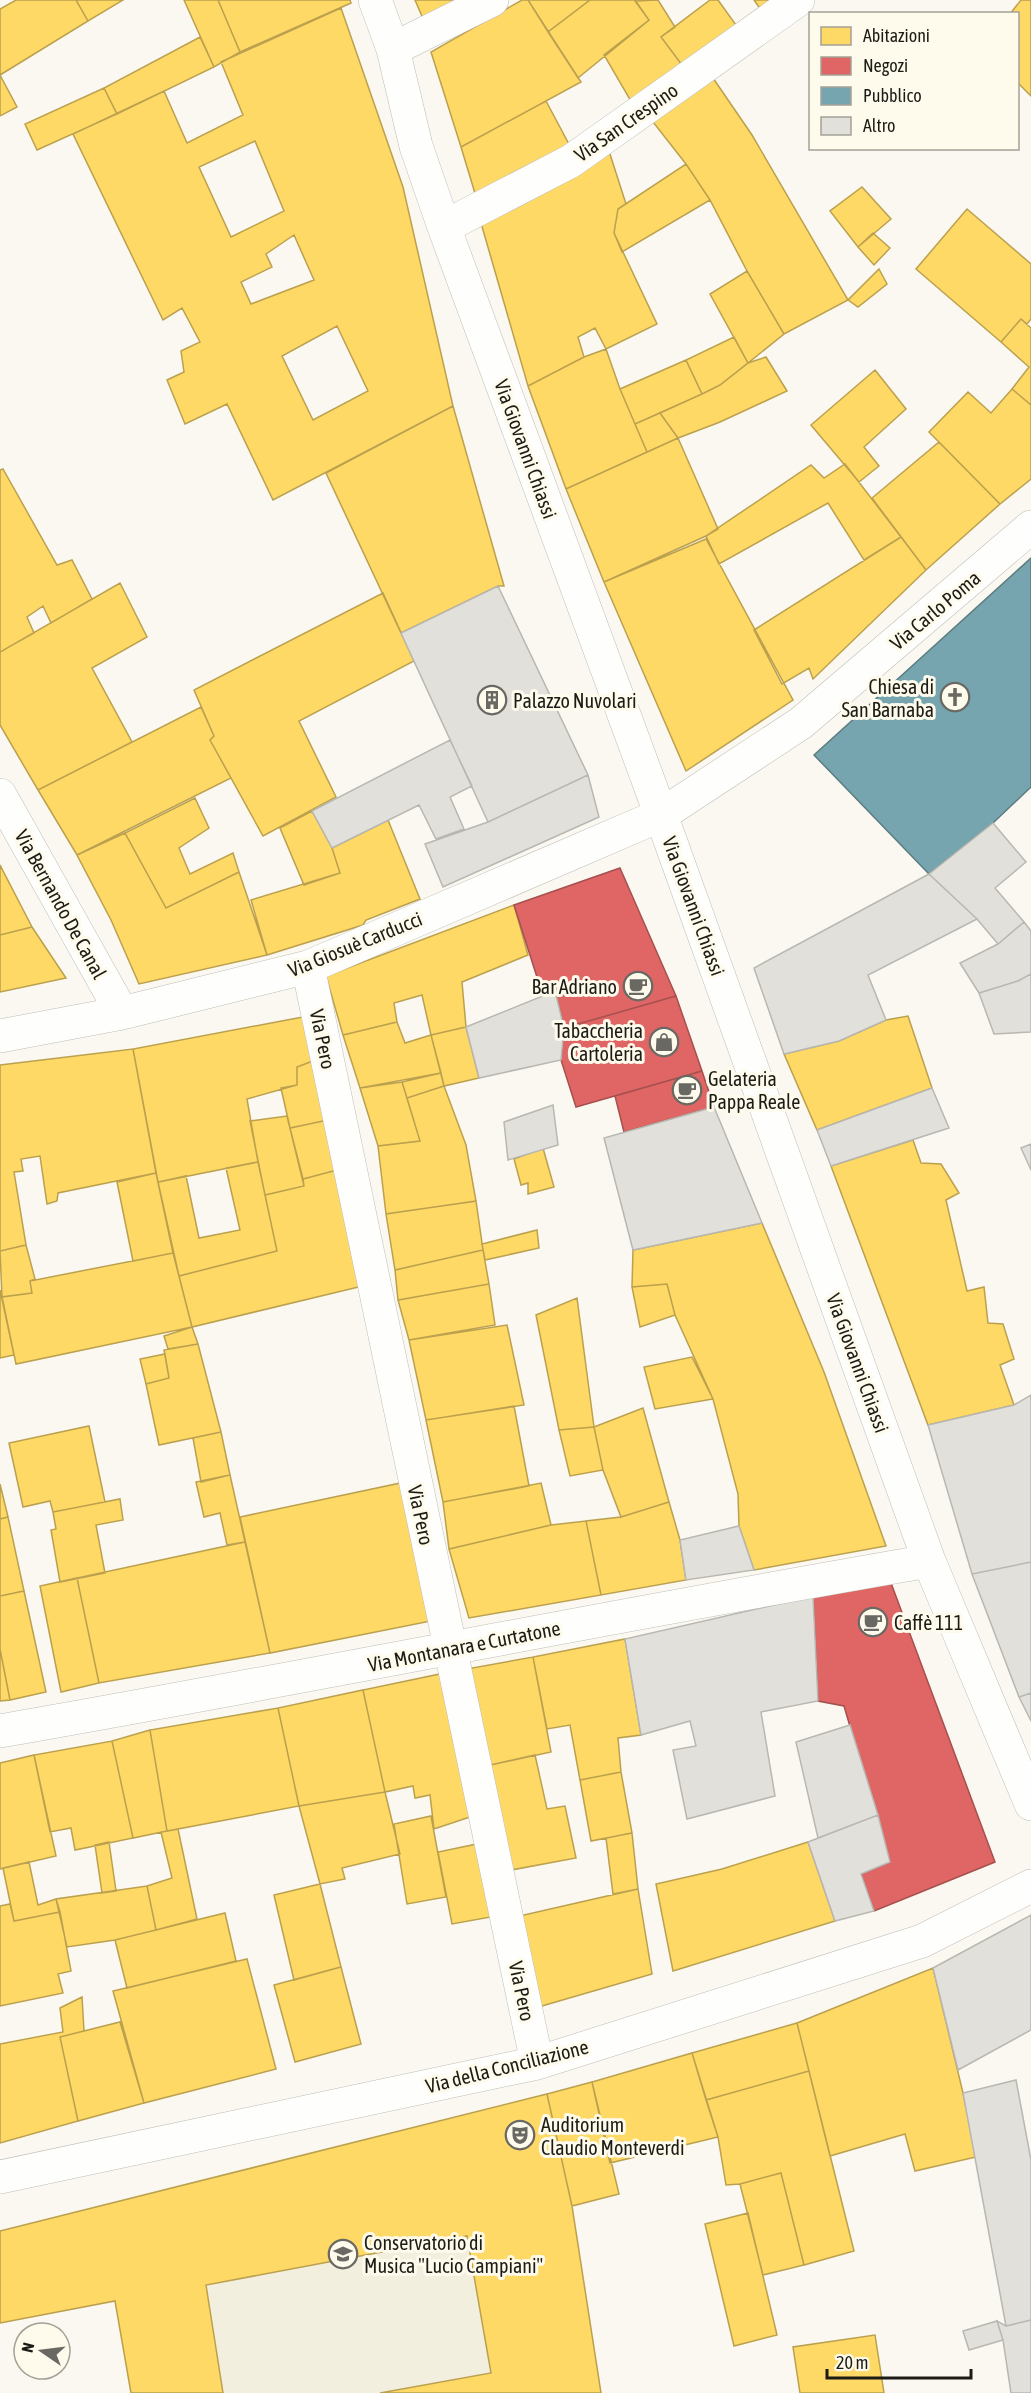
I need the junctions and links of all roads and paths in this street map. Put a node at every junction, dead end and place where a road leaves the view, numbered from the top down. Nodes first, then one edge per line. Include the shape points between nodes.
1 (375, 0) edge
2 (492, 0) edge
3 (798, 0) edge
4 (393, 49) junction
5 (444, 227) junction
6 (1031, 526) edge
7 (0, 795) edge
8 (661, 815) junction
9 (308, 967) junction
10 (122, 1013) junction
11 (0, 1036) edge
12 (929, 1561) junction
13 (449, 1647) junction
14 (0, 1731) edge
15 (1031, 1804) edge
16 (1031, 1886) edge
17 (537, 2063) junction
18 (0, 2176) edge

1 - 4 street, Via Giovanni Chiassi
2 - 4 street
3 - 5 street, Via San Crespino via 571,161
4 - 5 street, Via Giovanni Chiassi via 417,146
5 - 8 street, Via Giovanni Chiassi
6 - 8 street, Via Carlo Poma via 801,723
7 - 10 street, Via Bernando De Canal
8 - 9 street, Via Giosuè Carducci
8 - 12 street, Via Giovanni Chiassi
9 - 10 street, Via Giosuè Carducci
9 - 13 street, Via Pero
10 - 11 street, Via Giosuè Carducci
12 - 13 street, Via Montanara e Curtatone
12 - 15 street, Via Giovanni Chiassi
13 - 14 street, Via Montanara e Curtatone
13 - 17 street, Via Pero
16 - 17 street, Via della Conciliazione via 922,1941
17 - 18 street, Via della Conciliazione

